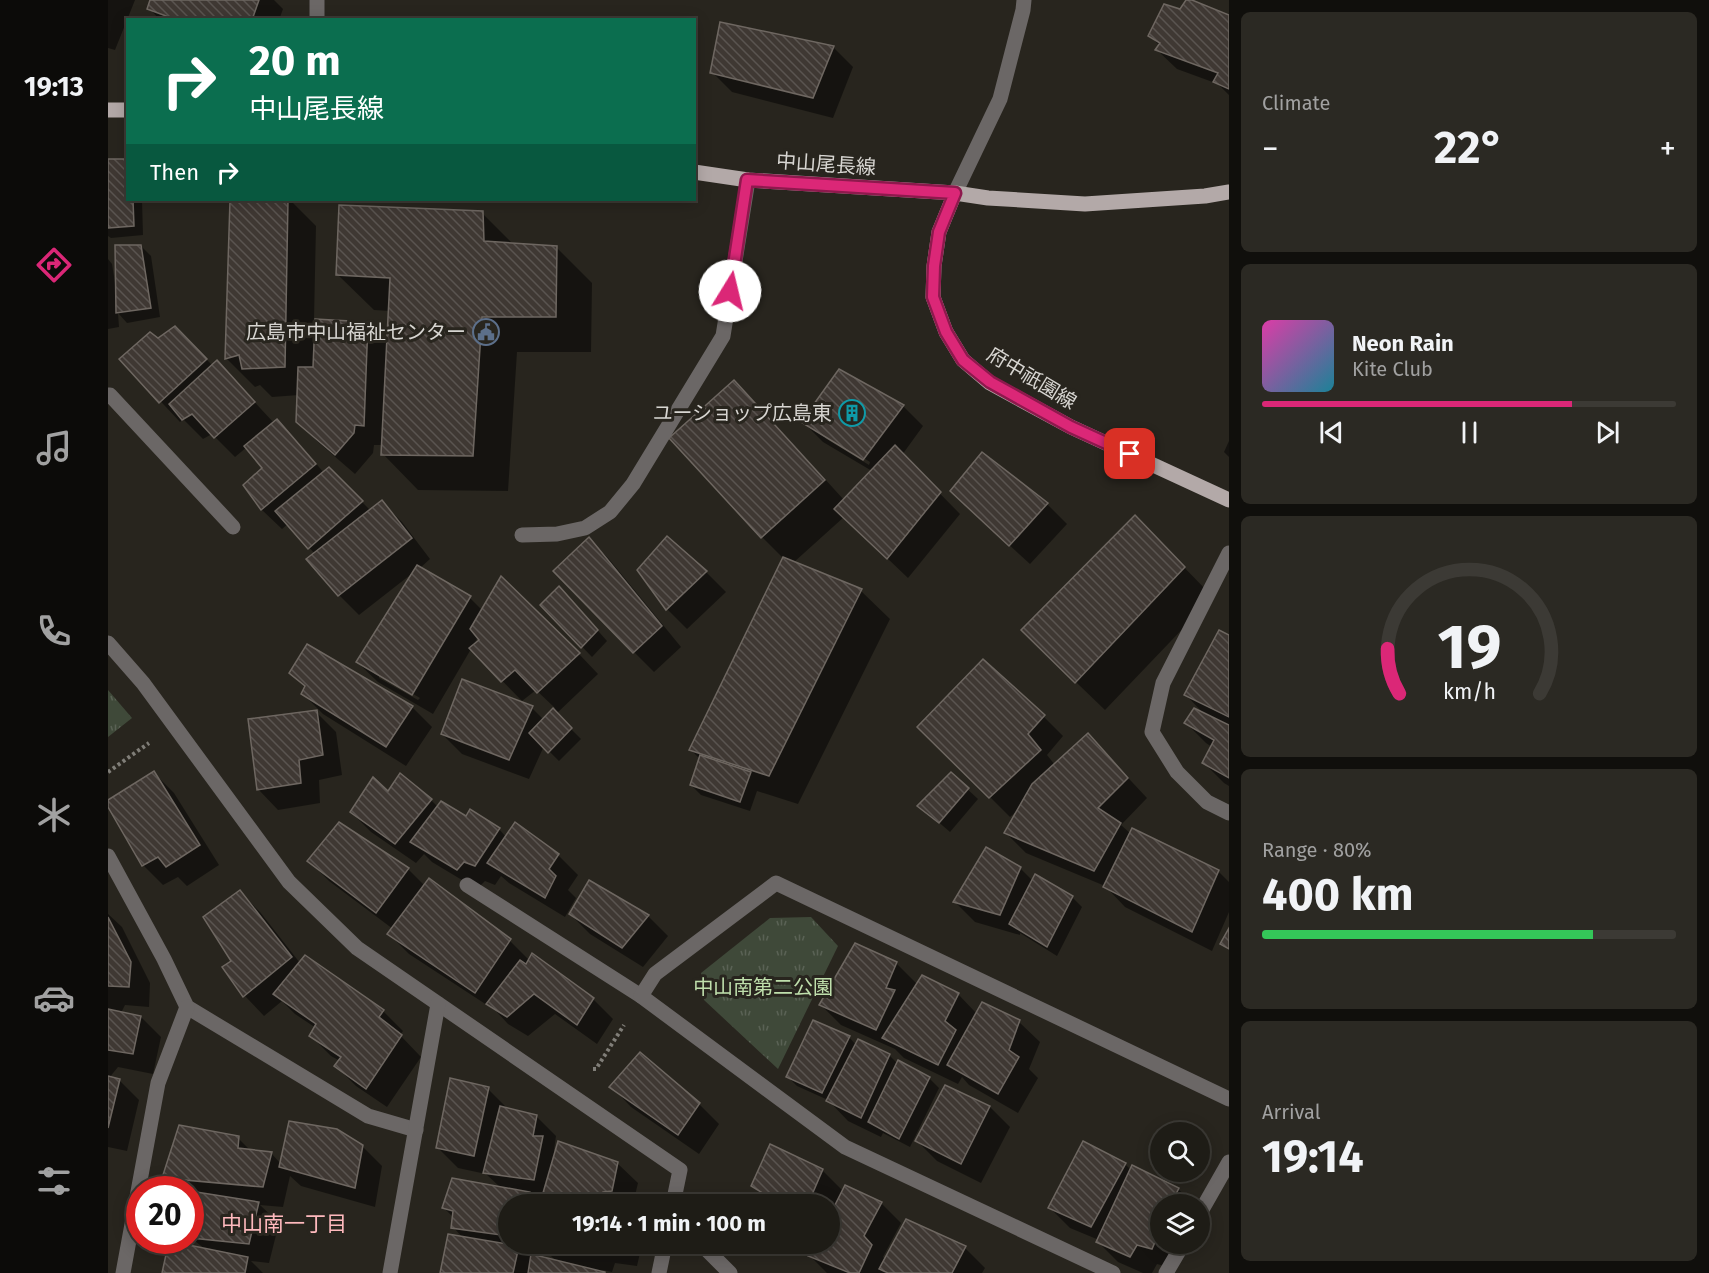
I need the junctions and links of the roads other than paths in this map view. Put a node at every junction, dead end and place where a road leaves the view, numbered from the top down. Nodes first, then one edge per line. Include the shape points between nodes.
1 (317, 0) edge
2 (1024, 0) edge
3 (316, 18) edge
4 (108, 110) edge
5 (126, 110) edge
6 (696, 172) edge
7 (747, 180) junction
8 (1229, 192) edge
9 (955, 193) junction
10 (108, 394) edge
11 (1229, 500) edge
12 (233, 527) dead end
13 (522, 535) dead end
14 (1229, 553) edge
15 (108, 643) edge
16 (1229, 813) edge
17 (108, 856) edge
18 (467, 885) dead end
19 (641, 996) junction
20 (438, 1004) junction
21 (187, 1007) junction
22 (1229, 1099) edge
23 (416, 1130) junction
24 (1229, 1162) edge
25 (675, 1194) edge
26 (1210, 1195) edge
27 (663, 1254) edge
28 (711, 1254) edge
29 (1177, 1254) edge
30 (123, 1273) edge
31 (390, 1273) edge
32 (659, 1273) edge
33 (730, 1273) edge
34 (1113, 1273) edge
35 (1166, 1273) edge

1 - 3 street
2 - 9 street via 1000,99
4 - 5 main road
6 - 7 main road, 中山尾長線
7 - 9 main road, 中山尾長線
7 - 13 street via 723,336 633,484 610,512 585,528
8 - 9 main road via 1085,204
9 - 11 main road, 府中祇園線 via 939,232 933,297 946,332 963,360 990,382 1071,427
10 - 12 street
14 - 16 street via 1163,683 1152,732 1177,772 1207,802
15 - 20 street via 143,683 289,882 357,948
17 - 21 street
18 - 19 street
19 - 22 street via 655,974 776,883
19 - 34 street via 845,1147
20 - 23 street
20 - 25 street via 680,1170
21 - 23 street via 368,1116
21 - 30 street via 158,1083
23 - 31 street
24 - 26 street
27 - 32 street
28 - 33 street
29 - 35 street

